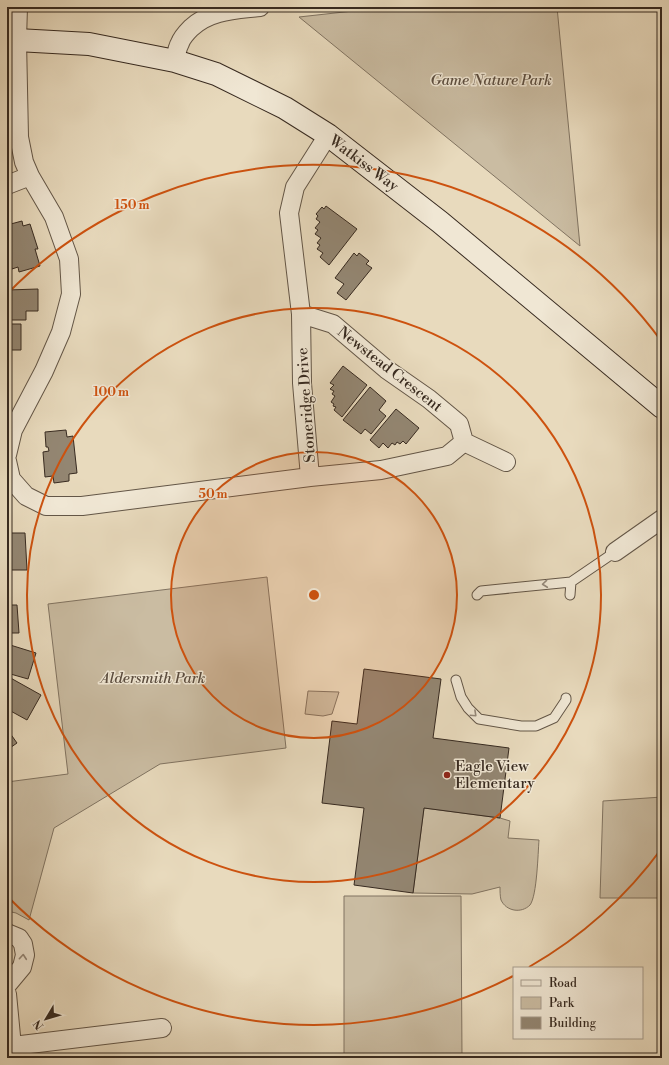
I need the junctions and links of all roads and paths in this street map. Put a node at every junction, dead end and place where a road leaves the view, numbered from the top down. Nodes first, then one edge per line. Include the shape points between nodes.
1 (18, 7) edge
2 (260, 7) edge
3 (12, 40) edge
4 (175, 61) junction
5 (328, 135) junction
6 (30, 176) junction
7 (7, 185) edge
8 (301, 314) junction
9 (662, 407) edge
10 (464, 442) junction
11 (7, 455) edge
12 (7, 461) edge
13 (506, 462) dead end
14 (310, 477) junction
15 (9, 480) edge
16 (662, 519) edge
17 (615, 552) joint
18 (571, 582) junction
19 (477, 595) dead end
20 (570, 595) dead end
21 (456, 680) dead end
22 (566, 698) dead end
23 (7, 933) edge
24 (7, 985) edge
25 (7, 994) edge
26 (162, 1028) dead end
27 (13, 1052) edge

1 - 3 street
2 - 4 street via 225,11 199,20 180,41
3 - 4 street, Watkiss Way via 89,44
3 - 6 street via 19,137
4 - 5 street, Watkiss Way via 216,74 285,108
5 - 8 street, Stoneridge Drive via 295,187 289,213
5 - 9 street, Watkiss Way via 440,222
6 - 7 street
6 - 11 street via 54,217 69,259 71,294 61,332 13,430
8 - 10 street, Newstead Crescent via 333,324 386,369 429,399 459,424
8 - 14 street, Stoneridge Drive via 302,382
10 - 13 street
10 - 14 street via 447,456 381,470
12 - 15 street, Stoneridge Drive
14 - 15 street, Stoneridge Drive via 82,506 46,506 26,496
16 - 17 street
17 - 18 lane
18 -> 19 lane via 481,591
18 - 20 lane
21 -> 22 lane via 461,697 479,718 521,726 536,726 554,718
24 -> 23 street via 22,967 25,955 19,938
25 - 27 street
26 - 27 street

